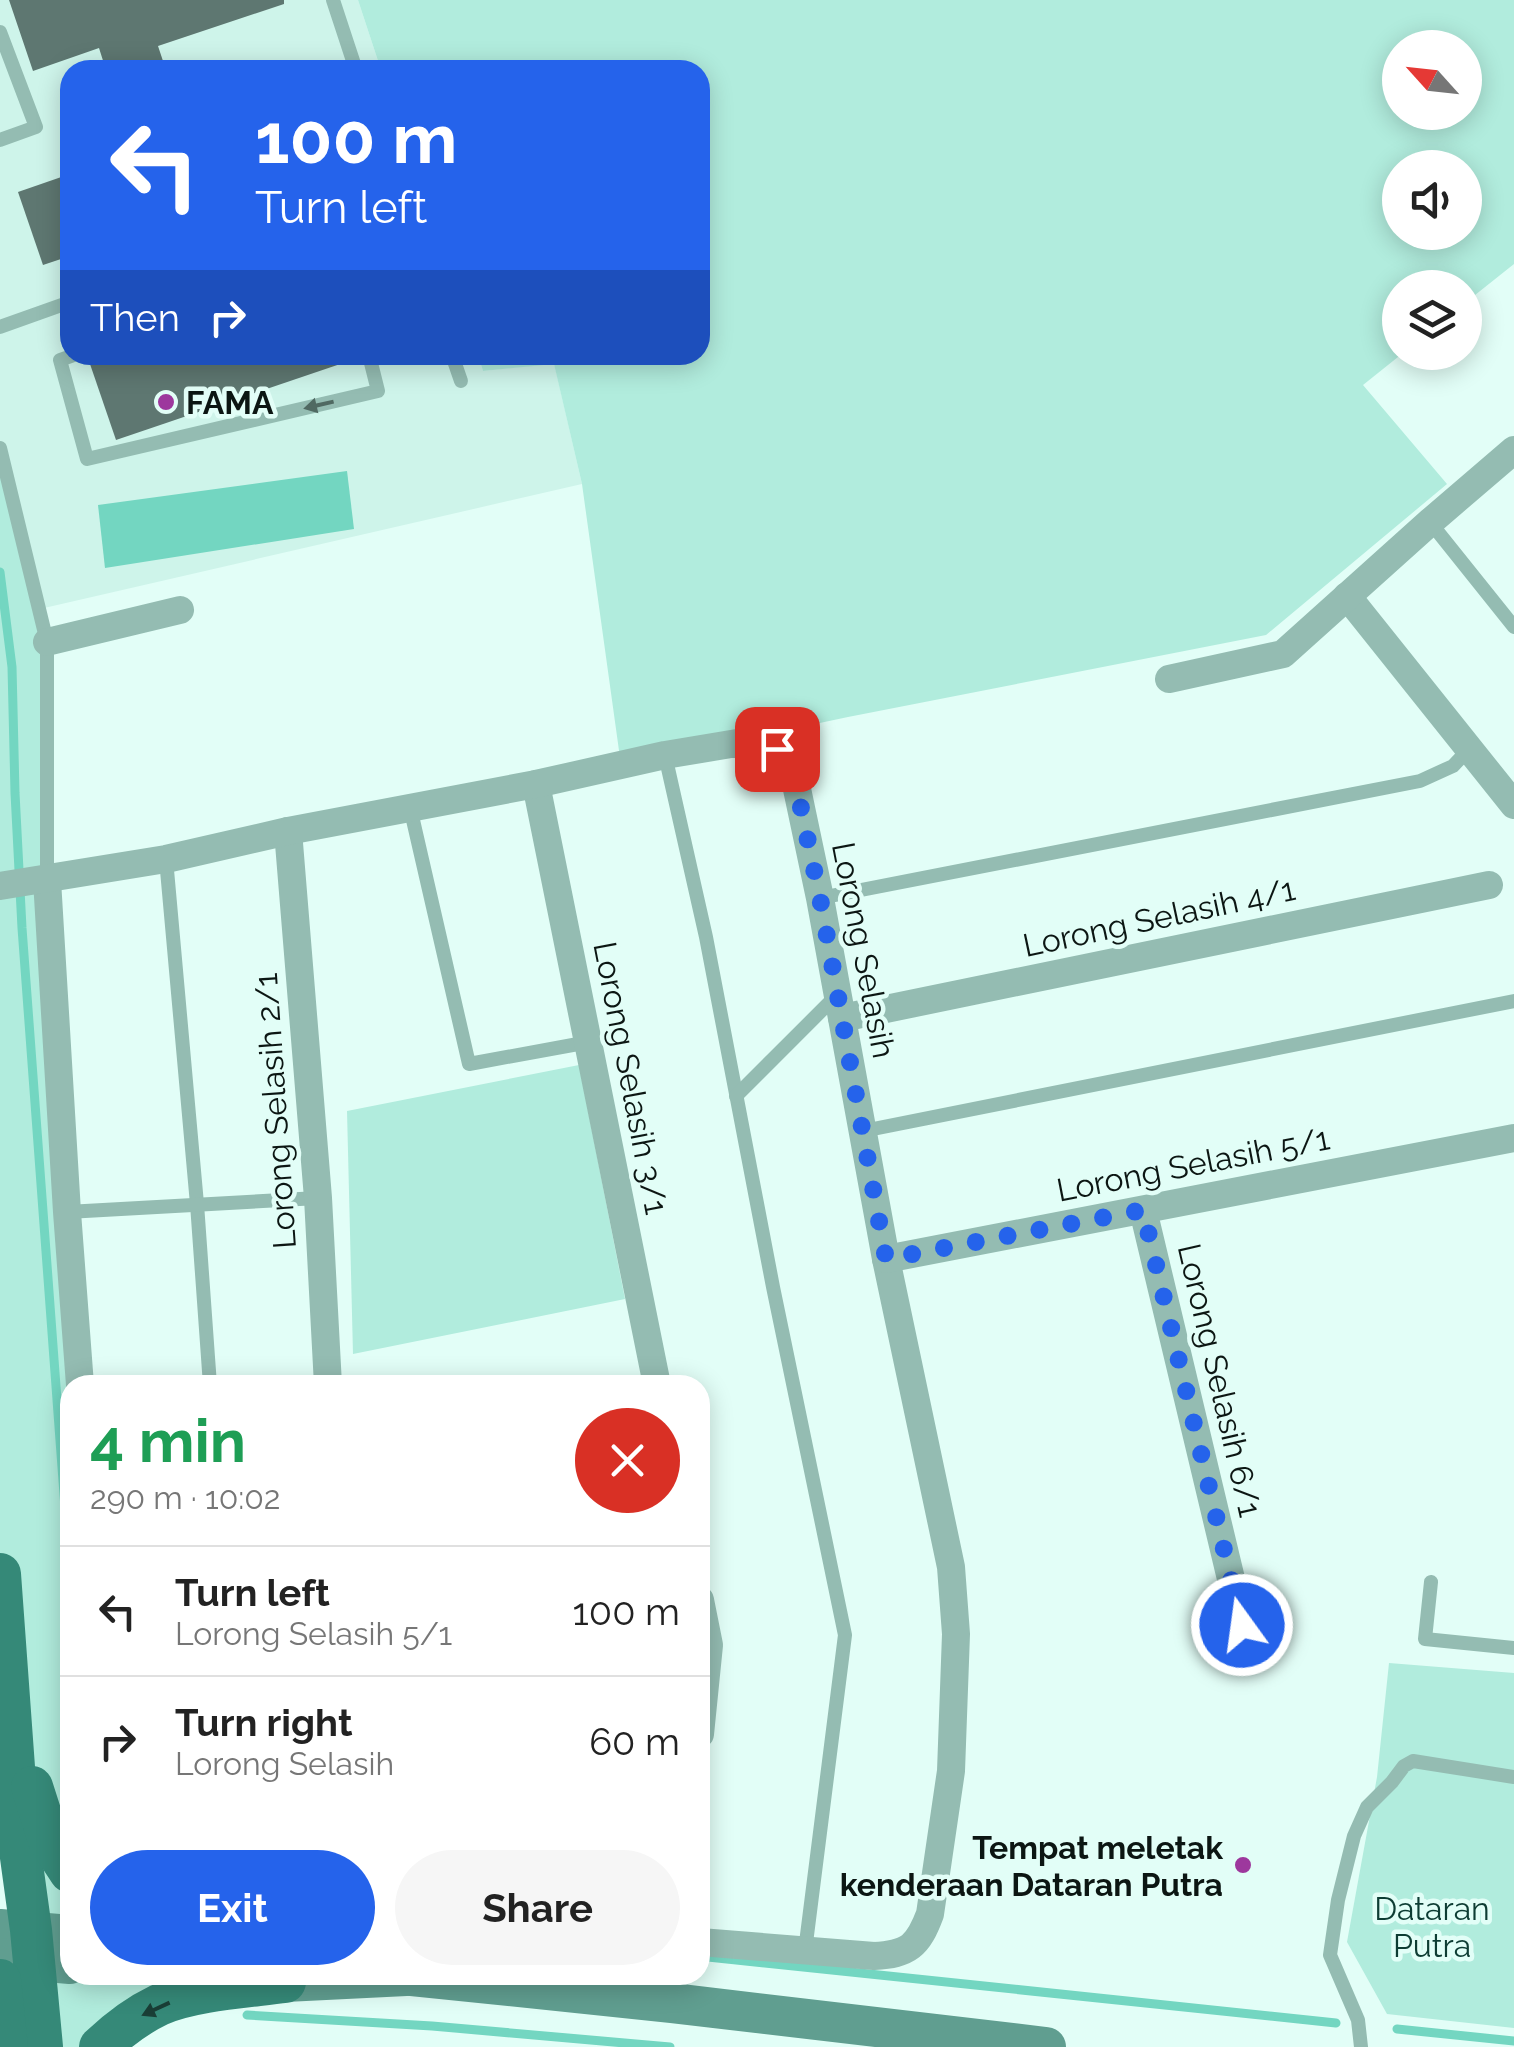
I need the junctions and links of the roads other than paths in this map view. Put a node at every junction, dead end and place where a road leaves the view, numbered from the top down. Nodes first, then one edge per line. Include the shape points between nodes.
1 (332, 0) edge
2 (0, 32) edge
3 (353, 60) edge
4 (0, 140) edge
5 (60, 306) edge
6 (0, 328) edge
7 (61, 365) edge
8 (372, 365) edge
9 (455, 365) edge
10 (461, 381) dead end
11 (0, 448) edge
12 (1514, 450) edge
13 (1430, 522) junction
14 (1347, 596) junction
15 (180, 610) dead end
16 (1514, 628) edge
17 (47, 642) junction
18 (1169, 679) dead end
19 (1469, 748) junction
20 (664, 755) junction
21 (536, 784) junction
22 (1514, 805) edge
23 (410, 807) junction
24 (288, 831) junction
25 (166, 859) junction
26 (47, 880) junction
27 (1490, 884) dead end
28 (0, 886) edge
29 (820, 898) junction
30 (1514, 1002) edge
31 (840, 1006) junction
32 (589, 1042) junction
33 (736, 1096) junction
34 (863, 1131) junction
35 (1514, 1138) edge
36 (318, 1198) junction
37 (197, 1204) junction
38 (1143, 1210) junction
39 (67, 1212) junction
40 (886, 1259) junction
41 (79, 1375) edge
42 (209, 1375) edge
43 (327, 1375) edge
44 (655, 1375) edge
45 (0, 1574) edge
46 (1432, 1582) dead end
47 (1242, 1625) dead end
48 (1514, 1648) edge
49 (10, 1715) junction
50 (1514, 1778) edge
51 (60, 1856) edge
52 (710, 1943) edge
53 (29, 1951) edge
54 (805, 1952) junction
55 (265, 1985) edge
56 (597, 1985) edge
57 (674, 1989) edge
58 (7, 2047) edge
59 (42, 2047) edge
60 (100, 2047) edge
61 (1046, 2047) edge
62 (1361, 2047) edge

1 - 3 lane
2 - 4 lane via 36,128
5 - 6 lane
8 -> 7 lane via 378,391 87,459
9 - 10 lane
11 - 17 lane
12 - 13 street
13 - 14 street
13 - 16 lane
14 - 18 street via 1283,654
14 - 19 street
15 - 17 street
17 - 26 lane
19 - 22 street
19 - 29 lane via 1452,766 1420,781
20 - 21 street, Lorong Selasih
20 - 29 street, Lorong Selasih via 737,744 777,749 793,770
20 - 33 lane
21 - 23 street, Lorong Selasih
21 - 32 street, Lorong Selasih 3/1
23 - 24 street, Lorong Selasih
23 - 32 lane via 469,1064
24 - 25 street, Lorong Selasih
24 - 36 street, Lorong Selasih 2/1
25 - 26 street, Lorong Selasih
25 - 37 lane
26 - 28 street, Lorong Selasih
26 - 39 street
27 - 31 street, Lorong Selasih 4/1
29 - 31 street, Lorong Selasih
30 - 34 lane
31 - 33 lane
31 - 34 street, Lorong Selasih
32 - 44 street, Lorong Selasih 3/1
33 - 54 lane via 845,1635
34 - 40 street, Lorong Selasih
35 - 38 street, Lorong Selasih 5/1
36 - 37 lane
36 - 43 street, Lorong Selasih 2/1
37 - 39 lane
37 - 42 lane
38 - 40 street, Lorong Selasih 5/1
38 - 47 street, Lorong Selasih 6/1
39 - 41 street
40 - 54 street, Lorong Selasih via 951,1567 951,1771 930,1914 913,1946 894,1955
45 - 49 main road
46 - 48 lane via 1425,1639
49 - 51 main road
49 - 53 main road
50 - 62 lane via 1413,1761 1367,1807 1338,1900 1330,1955 1358,2020
52 - 54 street
53 - 58 main road
53 - 59 main road
55 -> 60 main road via 160,2004
56 - 57 main road
57 - 61 main road

